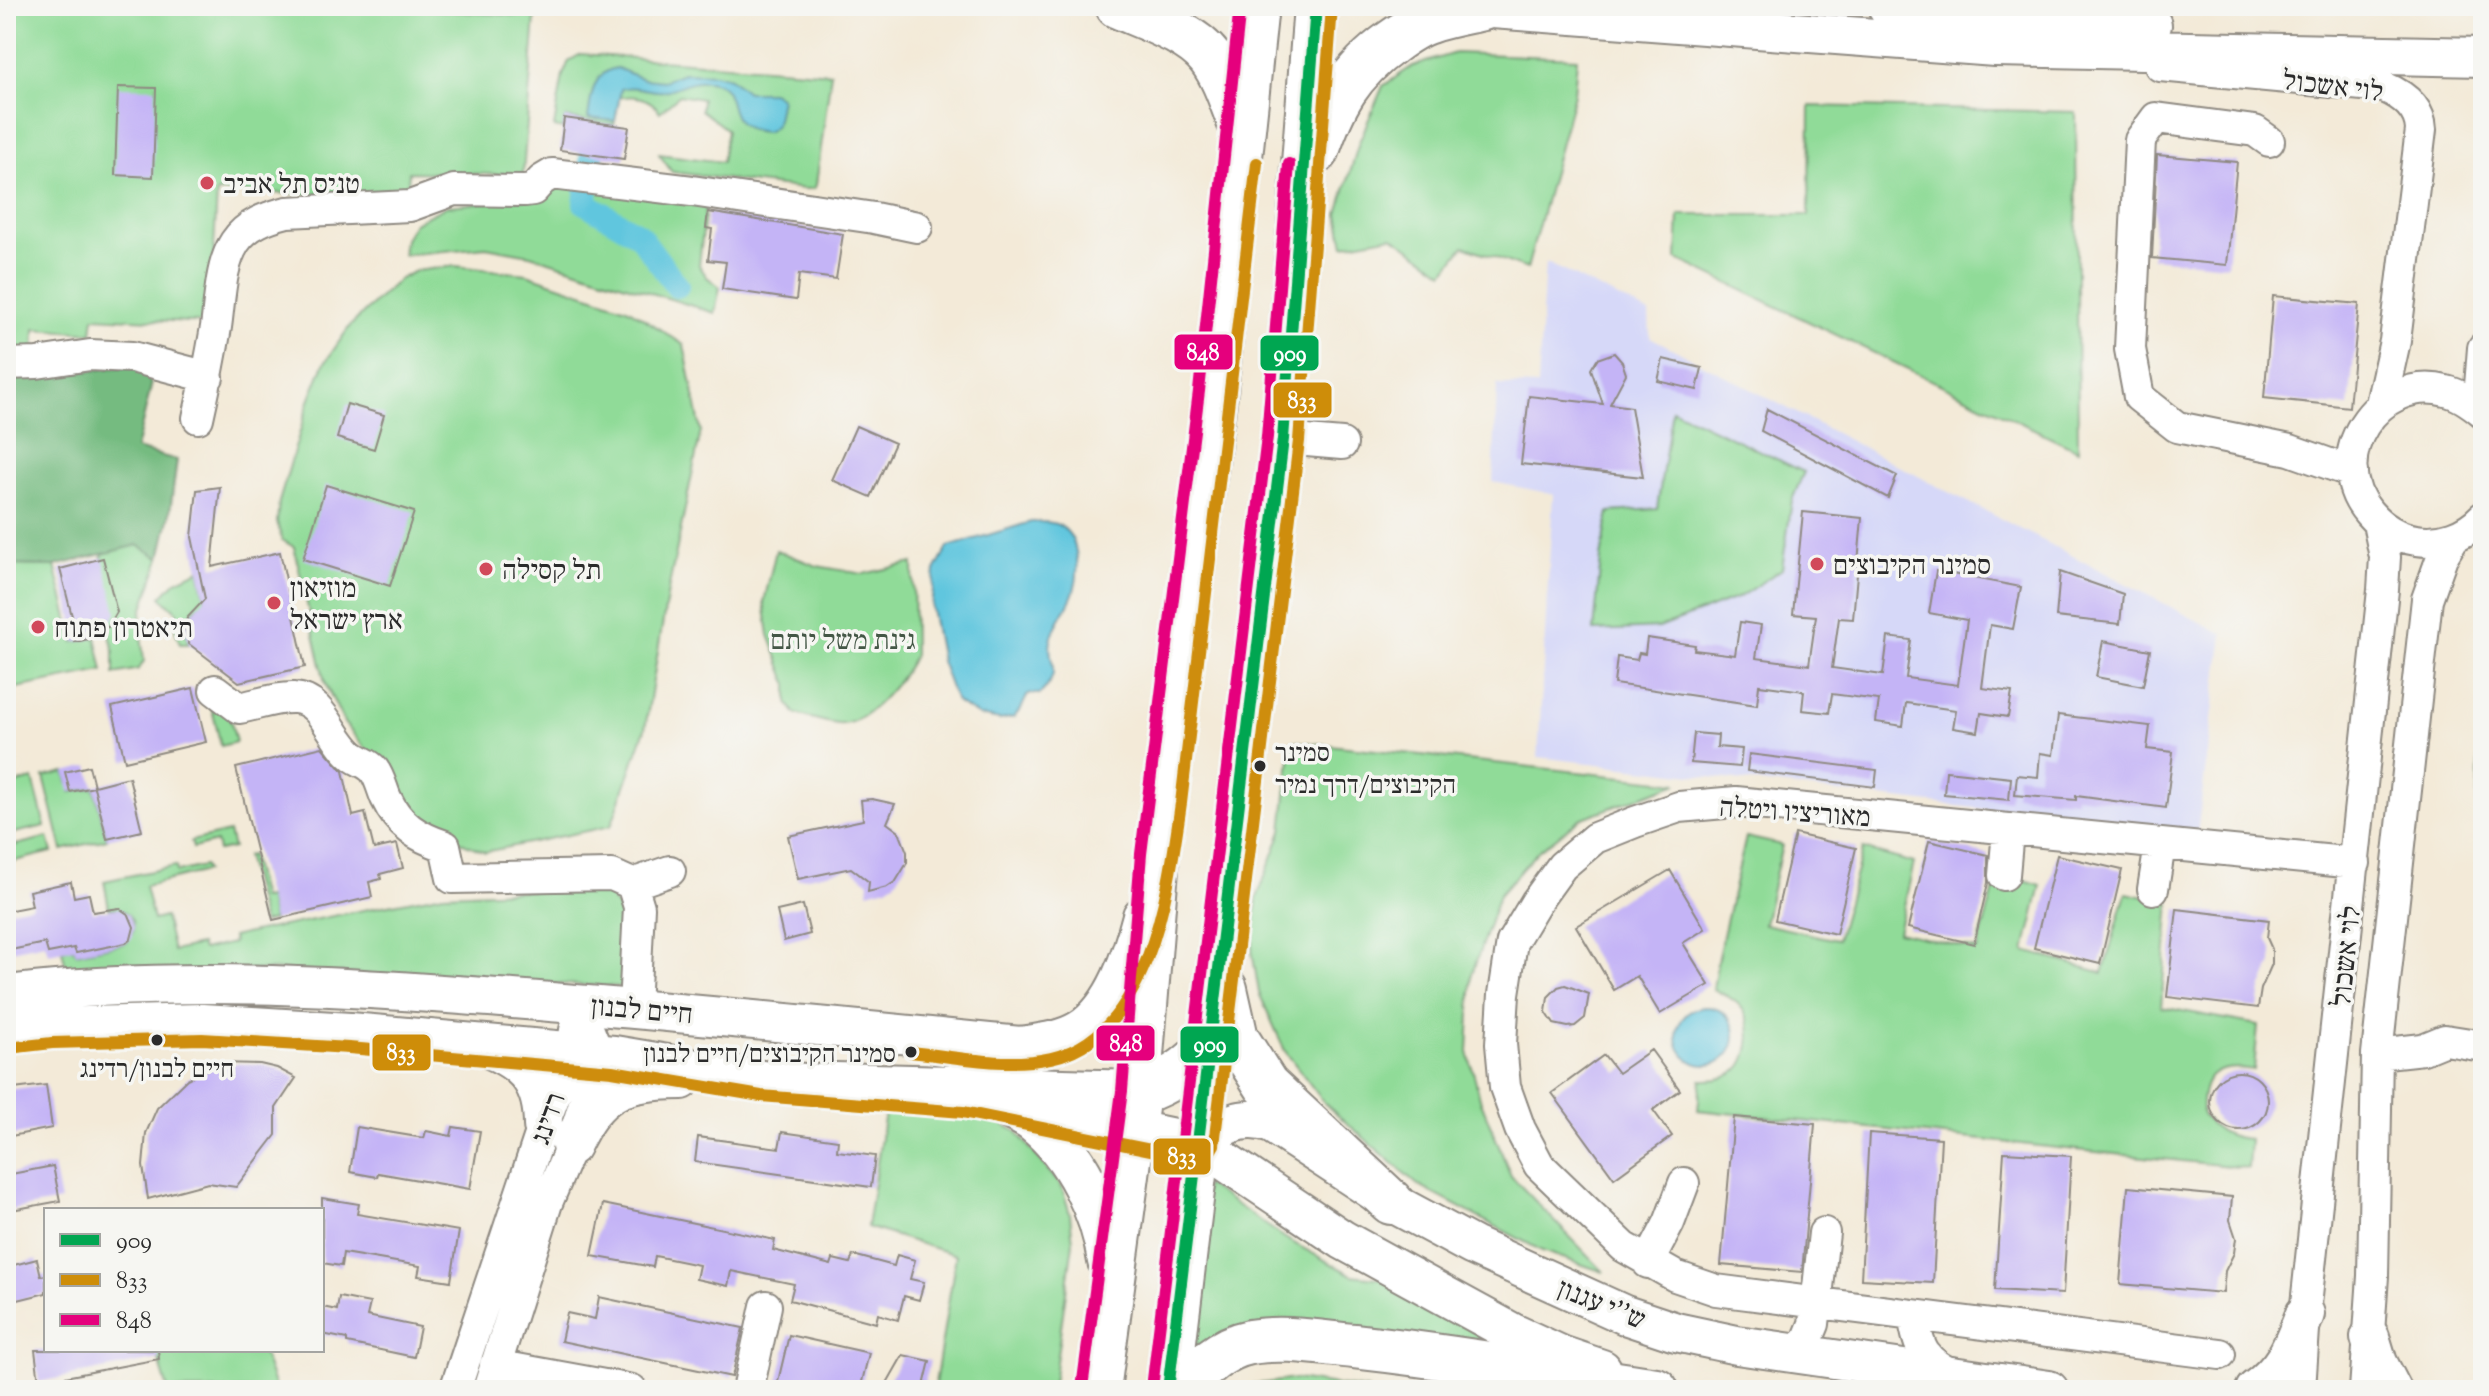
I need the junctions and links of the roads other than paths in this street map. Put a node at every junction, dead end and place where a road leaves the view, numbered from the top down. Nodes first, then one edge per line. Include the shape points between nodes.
1 (1118, 6) edge
2 (1256, 6) edge
3 (1316, 6) edge
4 (1887, 6) edge
5 (1466, 7) edge
6 (1995, 47) junction
7 (2483, 56) edge
8 (1244, 134) junction
9 (2269, 141) dead end
10 (1303, 191) junction
11 (917, 227) dead end
12 (2483, 348) edge
13 (6, 364) edge
14 (208, 377) junction
15 (2483, 403) edge
16 (2381, 404) junction
17 (2483, 412) edge
18 (198, 418) dead end
19 (1283, 439) junction
20 (2355, 440) junction
21 (1342, 444) dead end
22 (2290, 450) junction
23 (2352, 472) junction
24 (2483, 517) edge
25 (2378, 523) junction
26 (2454, 537) junction
27 (215, 690) dead end
28 (2008, 831) junction
29 (2160, 845) junction
30 (1157, 856) junction
31 (2355, 863) junction
32 (670, 871) dead end
33 (2004, 875) dead end
34 (632, 884) junction
35 (2153, 889) dead end
36 (1220, 963) junction
37 (6, 995) edge
38 (578, 1004) junction
39 (634, 1008) junction
40 (6, 1032) edge
41 (473, 1042) junction
42 (1210, 1045) junction
43 (2483, 1046) edge
44 (586, 1053) junction
45 (2377, 1054) junction
46 (762, 1080) junction
47 (835, 1085) junction
48 (996, 1101) junction
49 (1135, 1111) junction
50 (557, 1136) junction
51 (1198, 1143) junction
52 (1684, 1183) dead end
53 (534, 1199) junction
54 (1391, 1202) junction
55 (1121, 1229) junction
56 (1824, 1233) dead end
57 (1648, 1263) junction
58 (1112, 1286) junction
59 (1816, 1303) junction
60 (766, 1306) dead end
61 (2305, 1314) junction
62 (1913, 1315) junction
63 (2370, 1337) junction
64 (1792, 1354) junction
65 (2220, 1354) dead end
66 (1957, 1377) junction
67 (491, 1378) edge
68 (455, 1390) edge
69 (632, 1390) edge
70 (748, 1390) edge
71 (1098, 1390) edge
72 (1168, 1390) edge
73 (1182, 1390) edge
74 (1656, 1390) edge
75 (1677, 1390) edge
76 (2049, 1390) edge
77 (2255, 1390) edge
78 (2300, 1390) edge
79 (2365, 1390) edge
80 (2392, 1390) edge

1 - 8 highway via 1177,33 1208,56
2 - 8 highway
3 - 10 highway
4 - 7 main road
5 - 6 main road
5 - 10 highway via 1427,21 1359,69 1329,114
6 - 7 main road
6 - 16 street, לוי אשכול via 2384,87 2407,100 2421,130 2395,341
8 - 30 highway
9 - 22 street via 2255,131 2156,118 2140,140 2130,349 2139,397 2177,427
10 - 19 highway
11 - 14 street via 552,174 533,190 454,190 410,206 287,212 253,224 231,249
12 - 15 street
13 - 14 street via 90,355 132,357
14 - 18 street
16 - 17 street via 2423,388 2467,399
16 - 20 street
19 - 21 street
19 - 36 highway
20 - 22 street
20 - 23 street
22 - 23 street
23 - 25 street via 2363,506
24 - 26 street
25 - 26 street via 2414,540
25 - 31 street, לוי אשכול via 2385,557 2383,590
26 - 45 street, לוי אשכול via 2427,599
27 - 34 street via 239,708 294,698 317,710 354,757 377,773 408,829 445,846 452,878 612,875
28 - 29 street, מאוריציו ויטלה
28 - 33 street
28 - 57 street, מאוריציו ויטלה via 1736,802 1679,807 1595,838 1562,866 1512,942 1501,1044 1505,1087 1539,1165 1624,1247
29 - 31 street, מאוריציו ויטלה
29 - 35 street
30 - 39 main road, חיים לבנון via 1120,982 1081,1029 1051,1041 1020,1046
30 - 49 highway
31 - 61 street, לוי אשכול
32 - 34 street
34 - 39 street via 639,907
36 - 42 highway
36 - 54 highway via 1236,1038 1259,1075
37 - 38 main road, חיים לבנון via 249,984 349,986
38 - 39 main road, חיים לבנון
38 - 44 street, רדינג
40 - 41 main road, חיים לבנון via 202,1023
41 - 44 main road, חיים לבנון
41 - 50 main road via 506,1055 530,1077
42 - 49 highway
42 - 51 highway
43 - 45 street via 2445,1040 2423,1049
44 - 46 main road, חיים לבנון
44 - 50 street, רדינג
45 - 63 street, לוי אשכול
46 - 47 main road, חיים לבנון
46 - 50 main road via 639,1081 595,1104
47 - 48 main road, חיים לבנון
47 - 49 highway
48 - 49 main road, חיים לבנון
48 - 58 highway via 1034,1120 1073,1164 1103,1229
49 - 51 highway
49 - 55 highway
50 - 53 street, רדינג
51 - 54 main road, ש''י עגנון via 1230,1123 1260,1120
51 - 55 highway via 1140,1199
51 - 72 highway
51 - 75 main road via 1343,1240 1511,1332 1561,1355
52 - 57 street
53 - 67 street, רדינג
53 - 68 street, רדינג
54 - 64 main road, ש''י עגנון via 1625,1315 1676,1332
55 - 58 highway
56 - 59 street
57 - 59 street, מאוריציו ויטלה via 1716,1290
58 - 71 highway
59 - 62 street, מאוריציו ויטלה
59 - 64 street via 1812,1334
60 - 70 street
61 - 77 main road via 2286,1360
61 - 78 street, לוי אשכול
62 - 65 street, מאוריציו ויטלה
62 - 66 street via 1921,1349 1937,1367
63 - 79 street, לוי אשכול
63 - 80 main road
64 - 66 main road, ש''י עגנון
66 - 76 main road, ש''י עגנון
67 - 69 street
73 - 74 highway via 1222,1352 1279,1339

